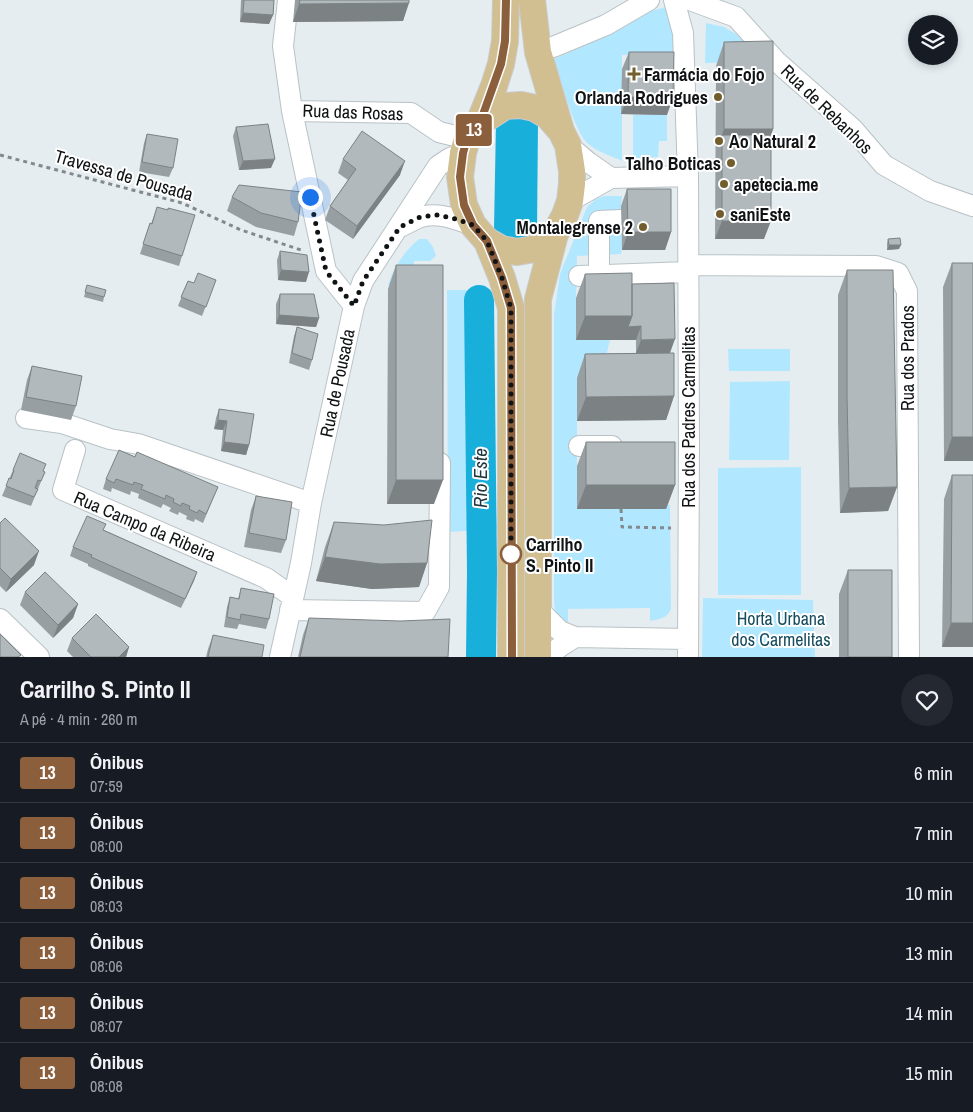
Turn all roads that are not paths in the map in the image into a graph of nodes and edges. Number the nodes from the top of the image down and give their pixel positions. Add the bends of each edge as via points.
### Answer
1 (288, 0) edge
2 (506, 0) edge
3 (532, 0) edge
4 (649, 0) edge
5 (674, 0) edge
6 (690, 0) edge
7 (553, 47) dead end
8 (292, 111) junction
9 (470, 138) junction
10 (564, 138) junction
11 (688, 176) junction
12 (611, 178) junction
13 (570, 200) junction
14 (973, 206) edge
15 (621, 220) dead end
16 (400, 227) junction
17 (480, 233) junction
18 (554, 234) junction
19 (688, 269) junction
20 (599, 275) junction
21 (579, 276) dead end
22 (354, 306) junction
23 (26, 418) dead end
24 (440, 440) edge
25 (579, 446) dead end
26 (629, 446) edge
27 (669, 447) edge
28 (689, 447) junction
29 (75, 450) dead end
30 (311, 503) junction
31 (301, 563) junction
32 (266, 578) junction
33 (292, 604) junction
34 (538, 610) junction
35 (0, 618) edge
36 (575, 637) junction
37 (688, 648) edge
38 (39, 657) edge
39 (280, 657) edge
40 (512, 657) edge
41 (538, 657) edge
42 (547, 657) edge
43 (909, 657) edge

1 - 8 street, Rua de Pousada via 283,46
2 - 9 main road via 501,64
3 - 10 main road via 538,52
4 - 7 street via 606,25
5 - 11 street, Rua dos Padres Carmelitas via 683,33
6 - 14 street, Rua de Rebanhos via 736,17 776,61 853,129 884,165 930,191
8 - 9 street, Rua das Rosas via 411,113 439,132
8 - 22 street, Rua de Pousada via 326,271
9 - 10 main road via 505,106 521,105 535,108 548,116
9 - 16 street via 438,166
9 - 17 main road via 460,177 464,205
10 - 12 street via 588,162
10 - 13 main road via 572,170
11 - 12 street
11 - 19 street, Rua dos Padres Carmelitas
12 - 13 street
13 - 18 main road
15 - 20 street via 599,221
16 - 17 street via 420,217 438,215 456,219
16 - 22 street via 363,281
17 - 18 main road via 501,249 517,252 534,249
17 - 40 main road via 502,278 511,308
18 - 34 main road via 538,299
19 - 20 street, Rua dos Prados
19 - 28 street, Rua dos Padres Carmelitas
19 - 43 street, Rua dos Prados via 876,266 898,272 907,291
20 - 21 street, Rua dos Prados
22 - 30 street, Rua de Pousada
23 - 30 street via 62,423 110,440 138,444
24 - 33 street via 440,588 425,612
25 - 26 street
27 - 28 street
28 - 37 street, Rua dos Padres Carmelitas
29 - 32 street, Rua Campo da Ribeira via 63,490
30 - 31 street, Rua de Pousada
31 - 32 street
31 - 33 street, Rua de Pousada
32 - 33 street, Rua Campo da Ribeira
33 - 39 street, Rua de Pousada
34 - 36 street via 560,631
34 - 41 main road
35 - 38 street
36 - 37 street
36 - 42 street

